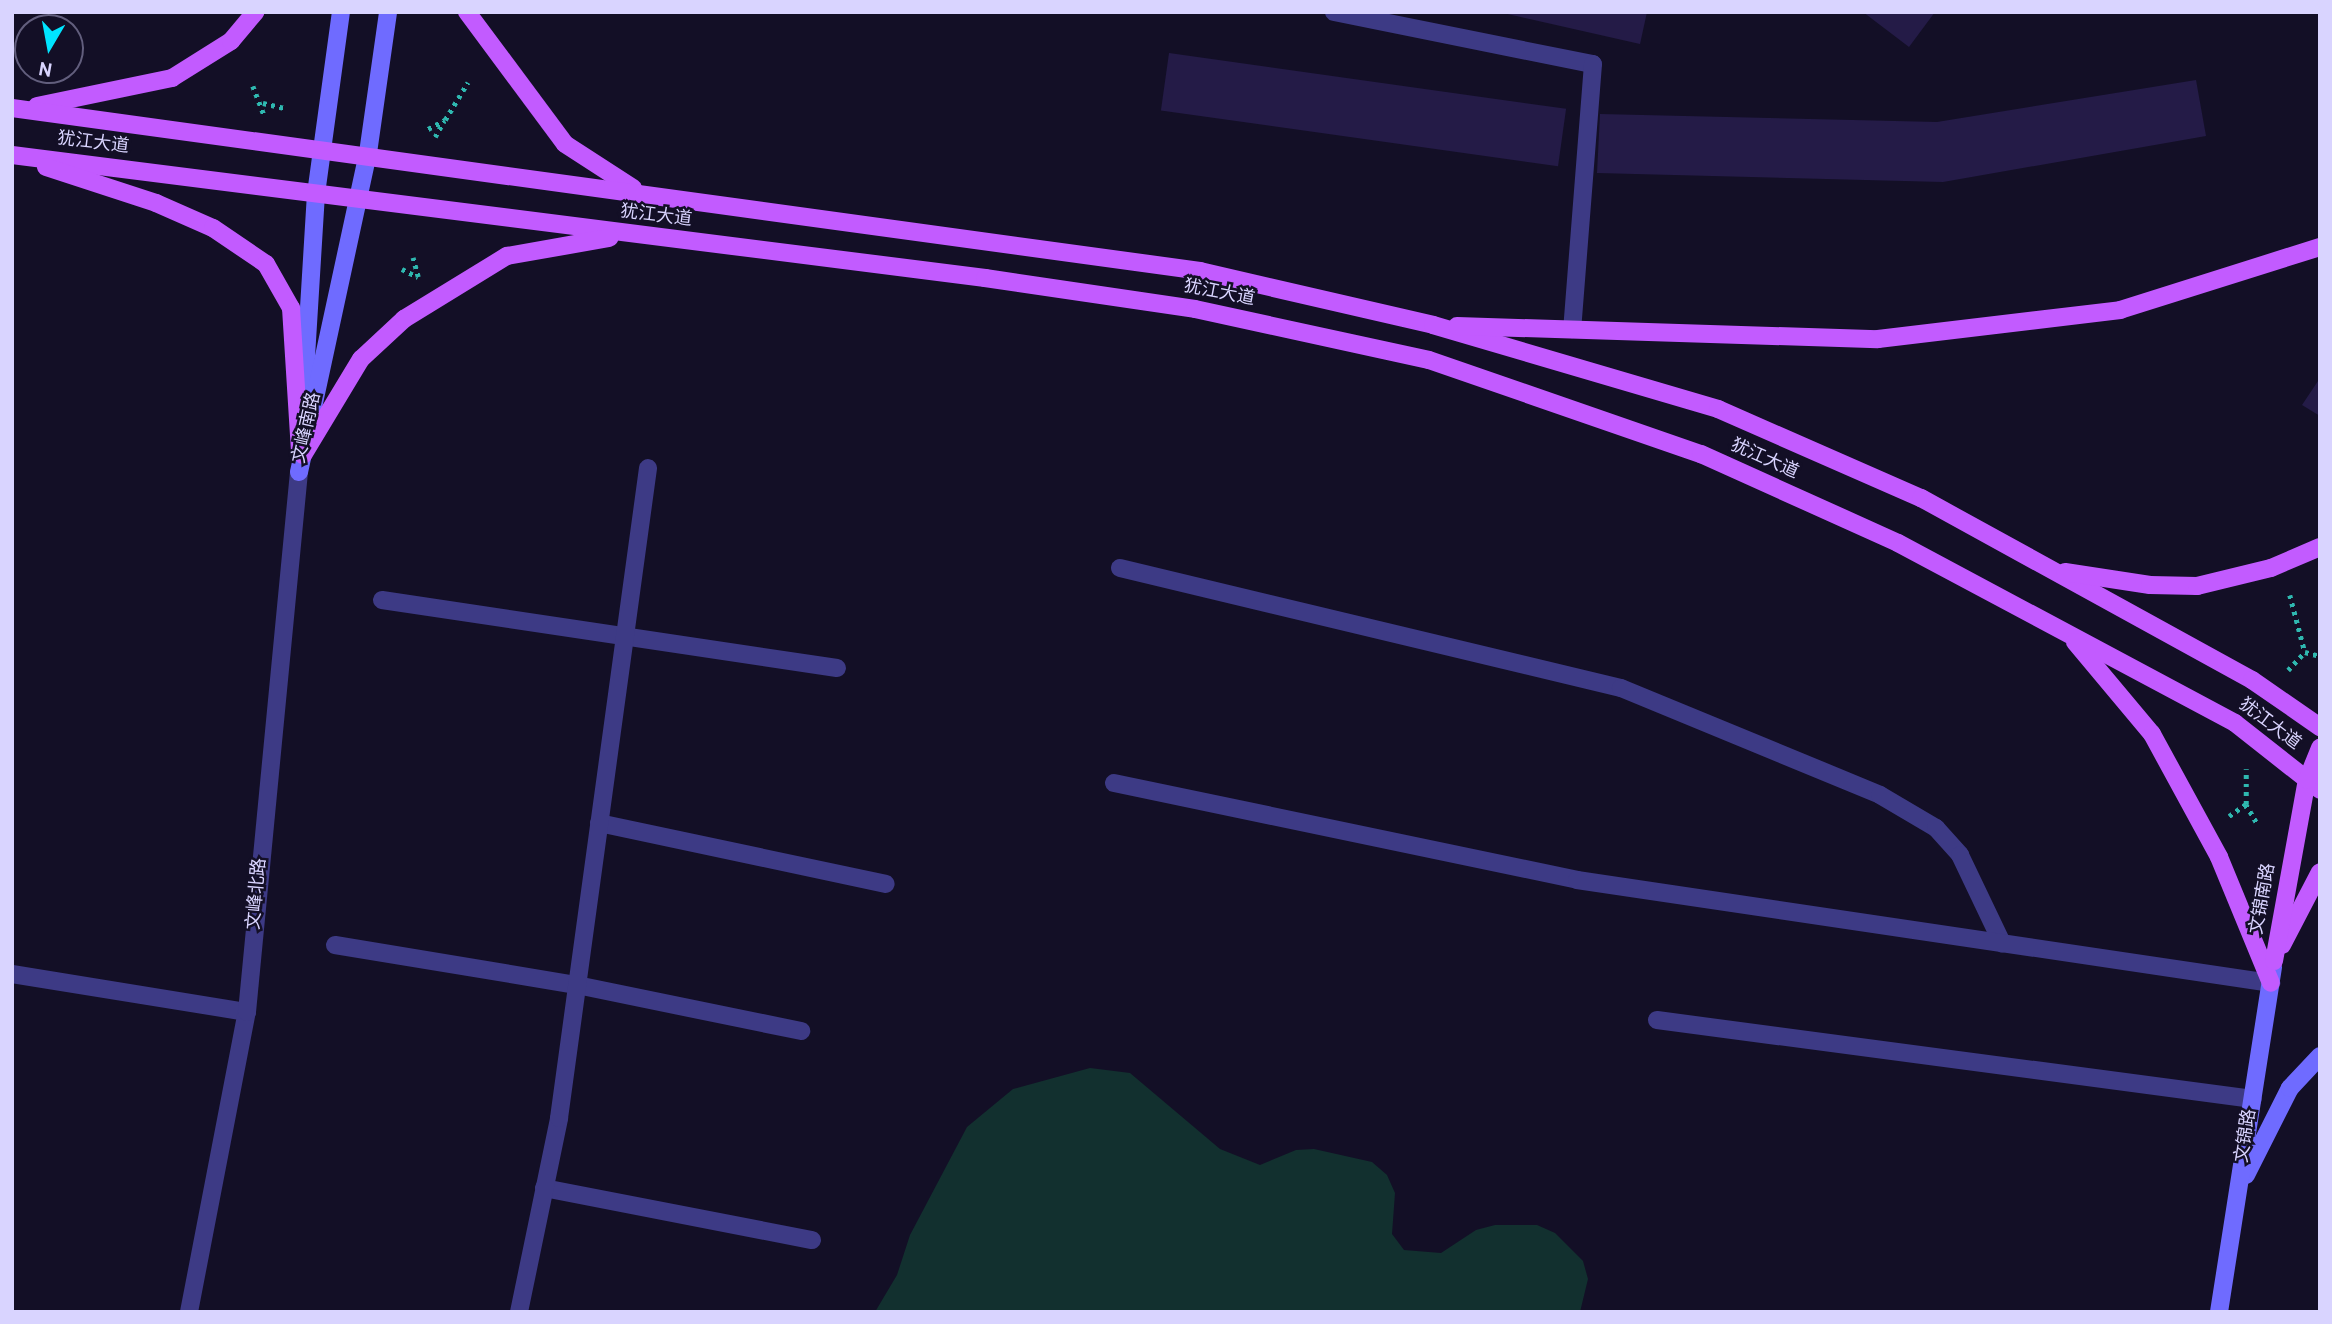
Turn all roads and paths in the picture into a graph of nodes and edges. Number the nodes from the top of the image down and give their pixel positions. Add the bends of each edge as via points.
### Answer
1 (255, 12) edge
2 (341, 12) edge
3 (388, 12) edge
4 (467, 12) edge
5 (1334, 12) edge
6 (468, 82) dead end
7 (253, 86) dead end
8 (263, 103) junction
9 (17, 108) edge
10 (284, 108) dead end
11 (444, 120) junction
12 (266, 125) dead end
13 (428, 129) dead end
14 (432, 142) dead end
15 (322, 147) junction
16 (368, 153) junction
17 (12, 156) edge
18 (639, 192) junction
19 (317, 194) junction
20 (358, 199) junction
21 (629, 235) junction
22 (2320, 247) edge
23 (413, 258) dead end
24 (402, 269) dead end
25 (1433, 325) junction
26 (1572, 328) junction
27 (300, 459) junction
28 (648, 468) dead end
29 (2320, 547) edge
30 (1120, 568) dead end
31 (2052, 570) junction
32 (2290, 595) dead end
33 (382, 600) dead end
34 (625, 634) junction
35 (2068, 634) junction
36 (2305, 652) junction
37 (2320, 656) edge
38 (837, 668) dead end
39 (2288, 671) dead end
40 (2320, 727) edge
41 (2320, 748) edge
42 (2246, 769) dead end
43 (1114, 783) dead end
44 (2314, 785) edge
45 (2246, 804) junction
46 (2220, 822) dead end
47 (599, 823) junction
48 (2258, 825) dead end
49 (2320, 872) edge
50 (886, 884) dead end
51 (2002, 943) junction
52 (335, 945) dead end
53 (2274, 961) junction
54 (12, 974) edge
55 (2271, 983) junction
56 (577, 985) junction
57 (247, 1012) junction
58 (1657, 1020) dead end
59 (800, 1031) dead end
60 (2320, 1056) edge
61 (2253, 1099) junction
62 (544, 1188) junction
63 (2238, 1190) junction
64 (812, 1240) dead end
65 (189, 1312) edge
66 (519, 1312) edge
67 (2219, 1312) edge

1 - 9 main road via 231,41 172,78
2 - 15 main road, 文峰南路
3 - 16 main road, 文峰南路
4 - 18 main road via 565,144
5 - 26 street via 1593,64
6 - 11 path
7 - 8 path
8 - 10 path
8 - 12 path
9 - 15 main road, 犹江大道
11 - 13 path
11 - 14 path
15 - 16 main road, 犹江大道
15 - 19 main road, 文峰南路
16 - 18 main road, 犹江大道
16 - 20 main road, 文峰南路
17 - 19 main road, 犹江大道
17 - 27 main road via 156,203 213,228 266,264 291,308
18 - 25 main road, 犹江大道 via 1200,271
19 - 20 main road, 犹江大道
19 - 27 main road, 文峰南路
20 - 21 main road, 犹江大道
20 - 27 main road, 文峰南路
21 - 27 main road via 507,256 404,319 361,359
21 - 35 main road, 犹江大道 via 1195,309 1429,360 1701,454 1898,543
22 - 26 main road via 2120,310 1878,339
23 - 24 path via 418,277
25 - 26 main road
25 - 31 main road, 犹江大道 via 1718,409 1921,498
27 - 57 street, 文峰北路
28 - 34 street
29 - 31 main road via 2271,568 2197,586 2150,585
30 - 51 street via 1621,688 1880,794 1936,828 1960,855
31 - 40 main road, 犹江大道 via 2252,680
32 - 36 path
33 - 34 street
34 - 38 street
34 - 47 street
35 - 44 main road, 犹江大道 via 2235,723
35 - 55 main road via 2152,734 2219,858
36 - 37 path
36 - 39 path
41 - 44 main road, 文锦南路
42 - 45 path
43 - 51 street via 1577,880
44 - 53 main road, 文锦南路
45 - 46 path
45 - 48 path
47 - 50 street
47 - 56 street
49 - 53 main road, 文锦南路
51 - 55 street
52 - 56 street
53 - 55 main road, 文锦路
54 - 57 street
55 - 61 main road, 文锦路
56 - 59 street
56 - 62 street
57 - 65 street, 文峰北路
58 - 61 street
60 - 63 main road via 2290,1088
61 - 63 main road, 文锦路
62 - 64 street
62 - 66 street
63 - 67 main road, 文锦路

